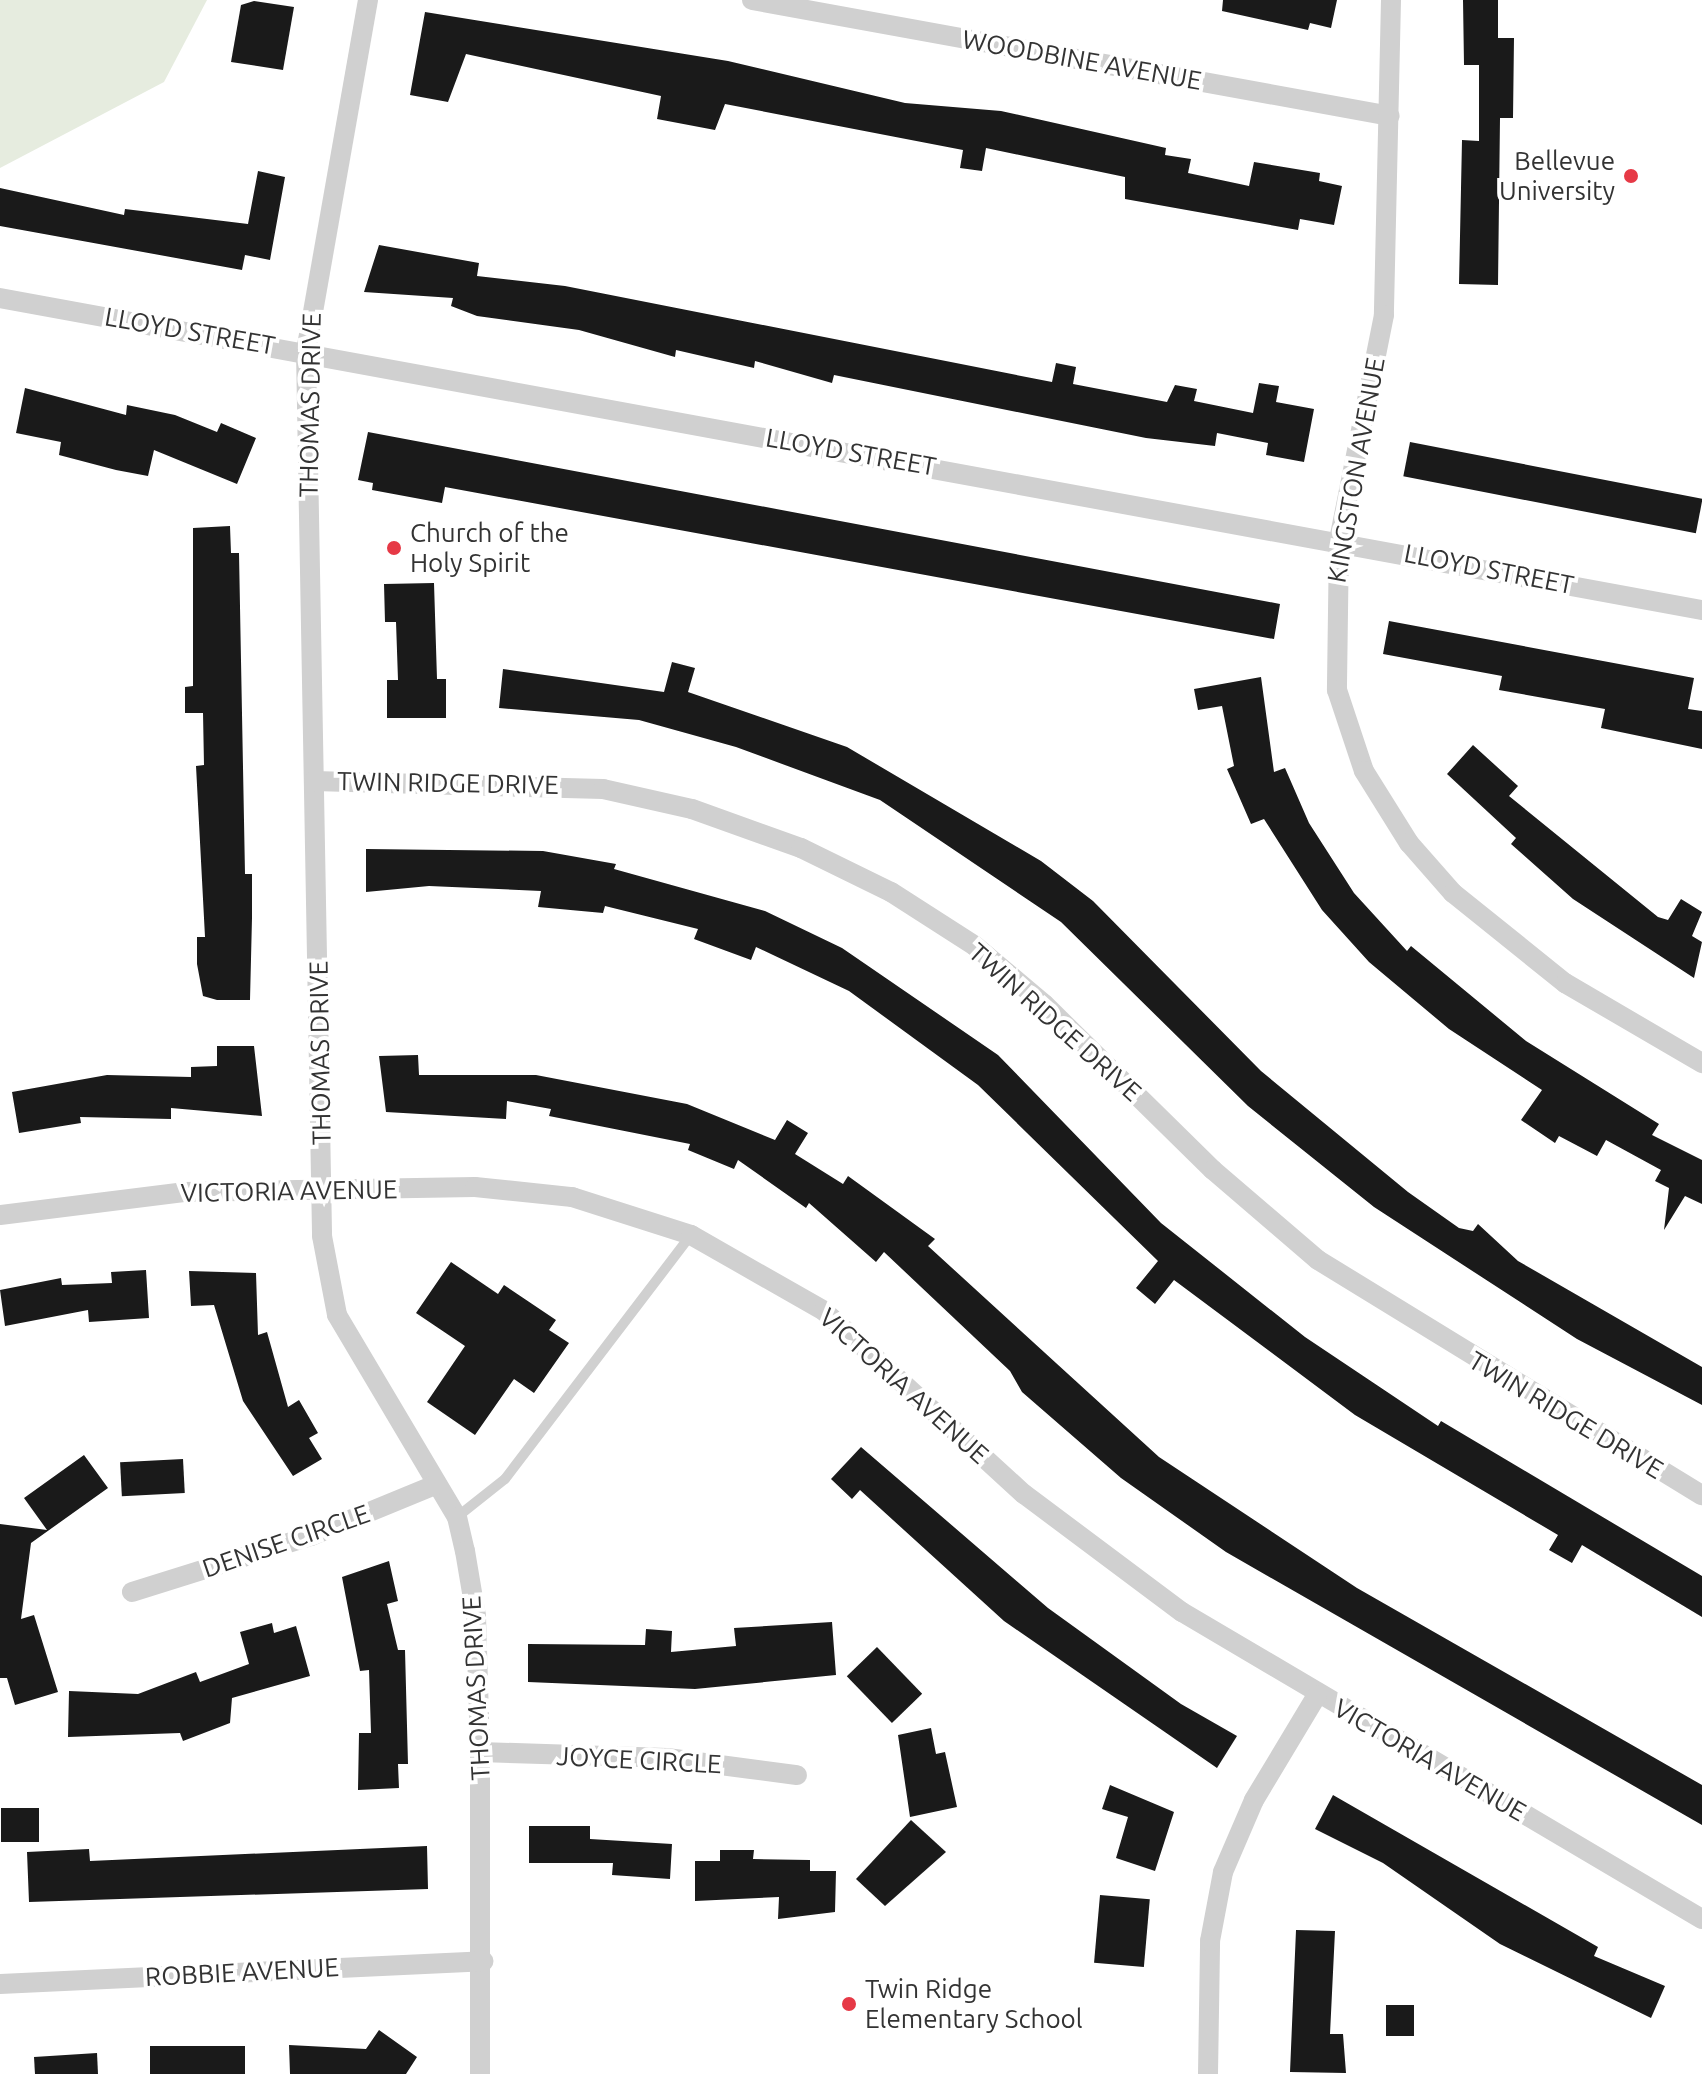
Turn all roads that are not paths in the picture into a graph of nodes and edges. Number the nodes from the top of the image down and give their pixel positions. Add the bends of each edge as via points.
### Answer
1 (368, 0) edge
2 (752, 0) edge
3 (1391, 0) edge
4 (1390, 116) junction
5 (0, 298) edge
6 (306, 351) junction
7 (1339, 540) junction
8 (1702, 610) edge
9 (314, 781) junction
10 (1702, 1063) edge
11 (322, 1191) junction
12 (0, 1215) edge
13 (691, 1235) junction
14 (437, 1484) junction
15 (1702, 1495) edge
16 (457, 1517) junction
17 (132, 1592) dead end
18 (1317, 1695) junction
19 (480, 1752) junction
20 (797, 1775) dead end
21 (1702, 1919) edge
22 (483, 1961) junction
23 (0, 1984) edge
24 (480, 2074) edge
25 (1208, 2074) edge

1 - 6 street, THOMAS DRIVE
2 - 4 street, WOODBINE AVENUE
3 - 4 street, KINGSTON AVENUE
4 - 7 street, KINGSTON AVENUE via 1384,315
5 - 6 street, LLOYD STREET
6 - 7 street, LLOYD STREET
6 - 9 street, THOMAS DRIVE
7 - 8 street, LLOYD STREET
7 - 10 street, KINGSTON AVENUE via 1337,690 1364,771 1409,843 1453,893 1565,983
9 - 11 street, THOMAS DRIVE
9 - 15 street, TWIN RIDGE DRIVE via 603,789 692,809 801,848 891,892 975,946 1044,1004 1213,1170 1318,1260
11 - 12 street, VICTORIA AVENUE via 109,1196
11 - 13 street, VICTORIA AVENUE via 524,1191 611,1207
11 - 14 street, THOMAS DRIVE via 326,1273 337,1315
13 - 16 lane via 505,1479
13 - 18 street, VICTORIA AVENUE via 824,1311 1095,1550
14 - 16 street, THOMAS DRIVE
14 - 17 street, DENISE CIRCLE via 311,1536
16 - 19 street, THOMAS DRIVE via 476,1616
18 - 21 street, VICTORIA AVENUE
18 - 25 street via 1254,1800 1223,1872 1210,1941
19 - 20 street, JOYCE CIRCLE via 667,1758
19 - 22 street, THOMAS DRIVE
22 - 23 street, ROBBIE AVENUE
22 - 24 street, THOMAS DRIVE

